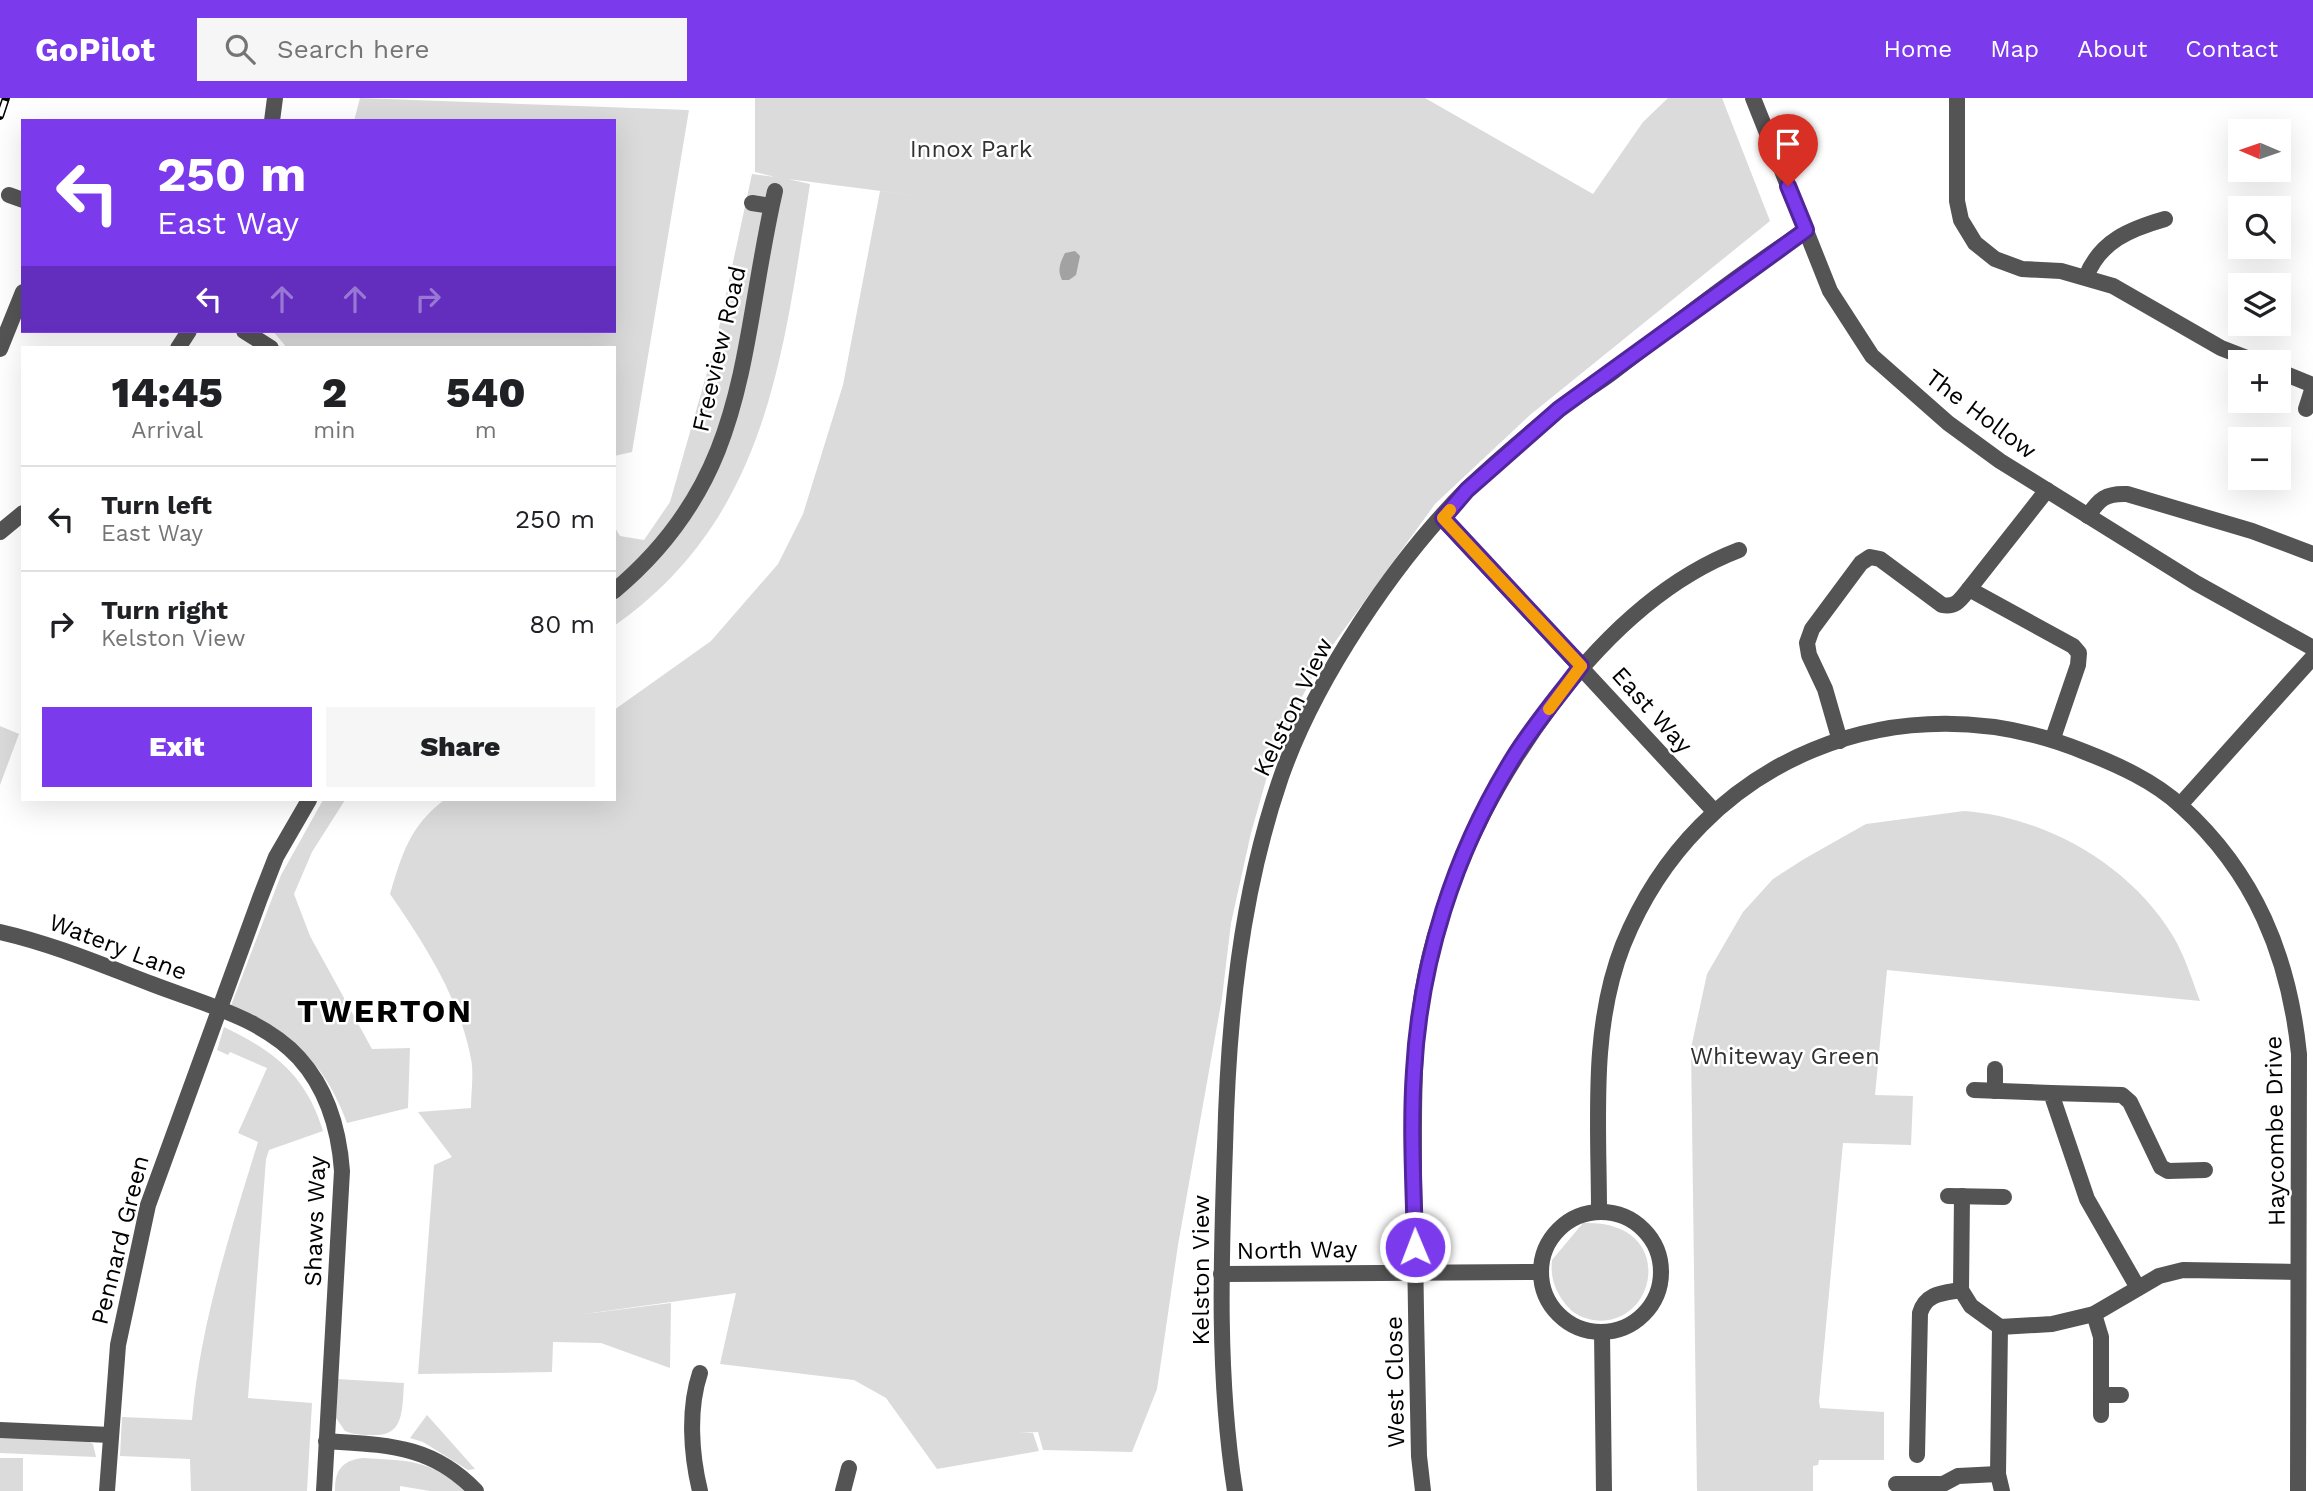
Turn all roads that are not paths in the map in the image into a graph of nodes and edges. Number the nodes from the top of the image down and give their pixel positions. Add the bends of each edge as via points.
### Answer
1 (275, 98) edge
2 (1753, 98) edge
3 (1957, 98) edge
4 (272, 119) edge
5 (752, 202) dead end
6 (2165, 219) dead end
7 (1806, 230) junction
8 (2086, 277) junction
9 (21, 297) edge
10 (247, 333) edge
11 (268, 346) edge
12 (0, 349) edge
13 (2228, 351) edge
14 (2291, 377) edge
15 (2313, 386) edge
16 (2306, 409) dead end
17 (2047, 490) junction
18 (21, 515) edge
19 (2088, 516) junction
20 (1443, 518) junction
21 (0, 532) edge
22 (1739, 550) dead end
23 (2313, 554) edge
24 (1969, 589) junction
25 (616, 590) edge
26 (2313, 648) edge
27 (2313, 657) edge
28 (1581, 666) junction
29 (2053, 738) junction
30 (1840, 740) junction
31 (308, 801) edge
32 (2180, 805) junction
33 (1714, 811) junction
34 (0, 932) edge
35 (219, 1010) junction
36 (2306, 1053) edge
37 (1994, 1069) dead end
38 (1974, 1090) dead end
39 (1995, 1091) junction
40 (2051, 1093) junction
41 (2204, 1170) dead end
42 (2004, 1197) dead end
43 (1599, 1212) junction
44 (1415, 1272) junction
45 (1541, 1272) junction
46 (2298, 1272) junction
47 (1221, 1274) junction
48 (2138, 1288) junction
49 (1961, 1290) junction
50 (2094, 1314) junction
51 (2000, 1327) junction
52 (1601, 1332) junction
53 (691, 1381) dead end
54 (2101, 1395) junction
55 (2121, 1395) dead end
56 (2101, 1415) dead end
57 (0, 1430) edge
58 (110, 1435) junction
59 (326, 1441) junction
60 (1917, 1455) dead end
61 (849, 1468) dead end
62 (1998, 1474) junction
63 (1896, 1484) dead end
64 (107, 1491) edge
65 (324, 1491) edge
66 (476, 1491) edge
67 (700, 1491) edge
68 (843, 1491) edge
69 (1235, 1491) edge
70 (1423, 1491) edge
71 (1604, 1491) edge
72 (2002, 1491) edge
73 (2298, 1491) edge

1 - 4 street
2 - 7 street, The Hollow
3 - 8 street via 1957,201 1961,220 1975,243 1995,259 2022,269
5 - 25 street, Freeview Road via 773,198 730,418 710,474 687,513
6 - 8 street via 2109,242 2093,258
7 - 17 street, The Hollow via 1830,291 1872,356 1954,428
7 - 20 street, Kelston View via 1559,409 1467,490
8 - 13 street via 2113,286
9 - 12 street
10 - 11 street
14 - 15 street
15 - 16 street
17 - 19 street, The Hollow
17 - 24 street
18 - 21 street
19 - 23 street via 2098,500 2112,493 2127,494
19 - 26 street, The Hollow
20 - 28 street, East Way
20 - 47 street, Kelston View via 1387,582 1326,680 1282,774 1265,830 1234,988
22 - 28 street, West Close via 1707,562 1646,603
24 - 29 street via 2079,653
24 - 30 street via 1958,603 1942,606 1880,559 1870,557 1861,563 1812,629 1807,643
27 - 32 street
28 - 33 street, East Way
28 - 44 street, West Close via 1512,759 1487,805 1434,937 1413,1073
29 - 30 street, Haycombe Drive via 2007,728 1914,723
29 - 32 street, Haycombe Drive via 2108,761
30 - 33 street, Haycombe Drive via 1795,757
31 - 35 street via 276,857
32 - 36 street, Haycombe Drive via 2211,838 2263,911 2287,978
33 - 43 street, Haycombe Drive via 1643,902 1610,985 1601,1031
34 - 35 street, Watery Lane via 42,942
35 - 58 street, Pennard Green via 148,1205 118,1345
35 - 59 street, Shaws Way via 254,1025 291,1050 324,1095 336,1123 342,1171
36 - 46 street, Haycombe Drive
37 - 39 street
38 - 39 street
39 - 40 street
40 - 41 street via 2122,1094 2161,1167 2168,1171
40 - 48 street via 2087,1199
42 - 49 street via 1955,1196
43 - 45 street via 1577,1217 1557,1230 1546,1247
43 - 52 street via 1638,1224 1653,1242 1661,1270 1654,1299 1642,1316 1622,1328
44 - 45 street, North Way
44 - 47 street, North Way
44 - 70 street, West Close
45 - 52 street via 1545,1294 1564,1319
46 - 48 street via 2183,1270
46 - 73 street, Haycombe Drive
47 - 69 street, Kelston View via 1224,1388
48 - 50 street
49 - 51 street via 1971,1306
49 - 60 street via 1933,1295 1923,1302 1920,1312
50 - 51 street via 2052,1324
50 - 54 street via 2101,1337
51 - 62 street
52 - 71 street
53 - 67 street via 693,1450
54 - 55 street
54 - 56 street
57 - 58 street
58 - 64 street, Pennard Green
59 - 65 street, Shaws Way
59 - 66 street via 404,1447 446,1467
61 - 68 street
62 - 63 street via 1958,1476 1942,1484
62 - 72 street

